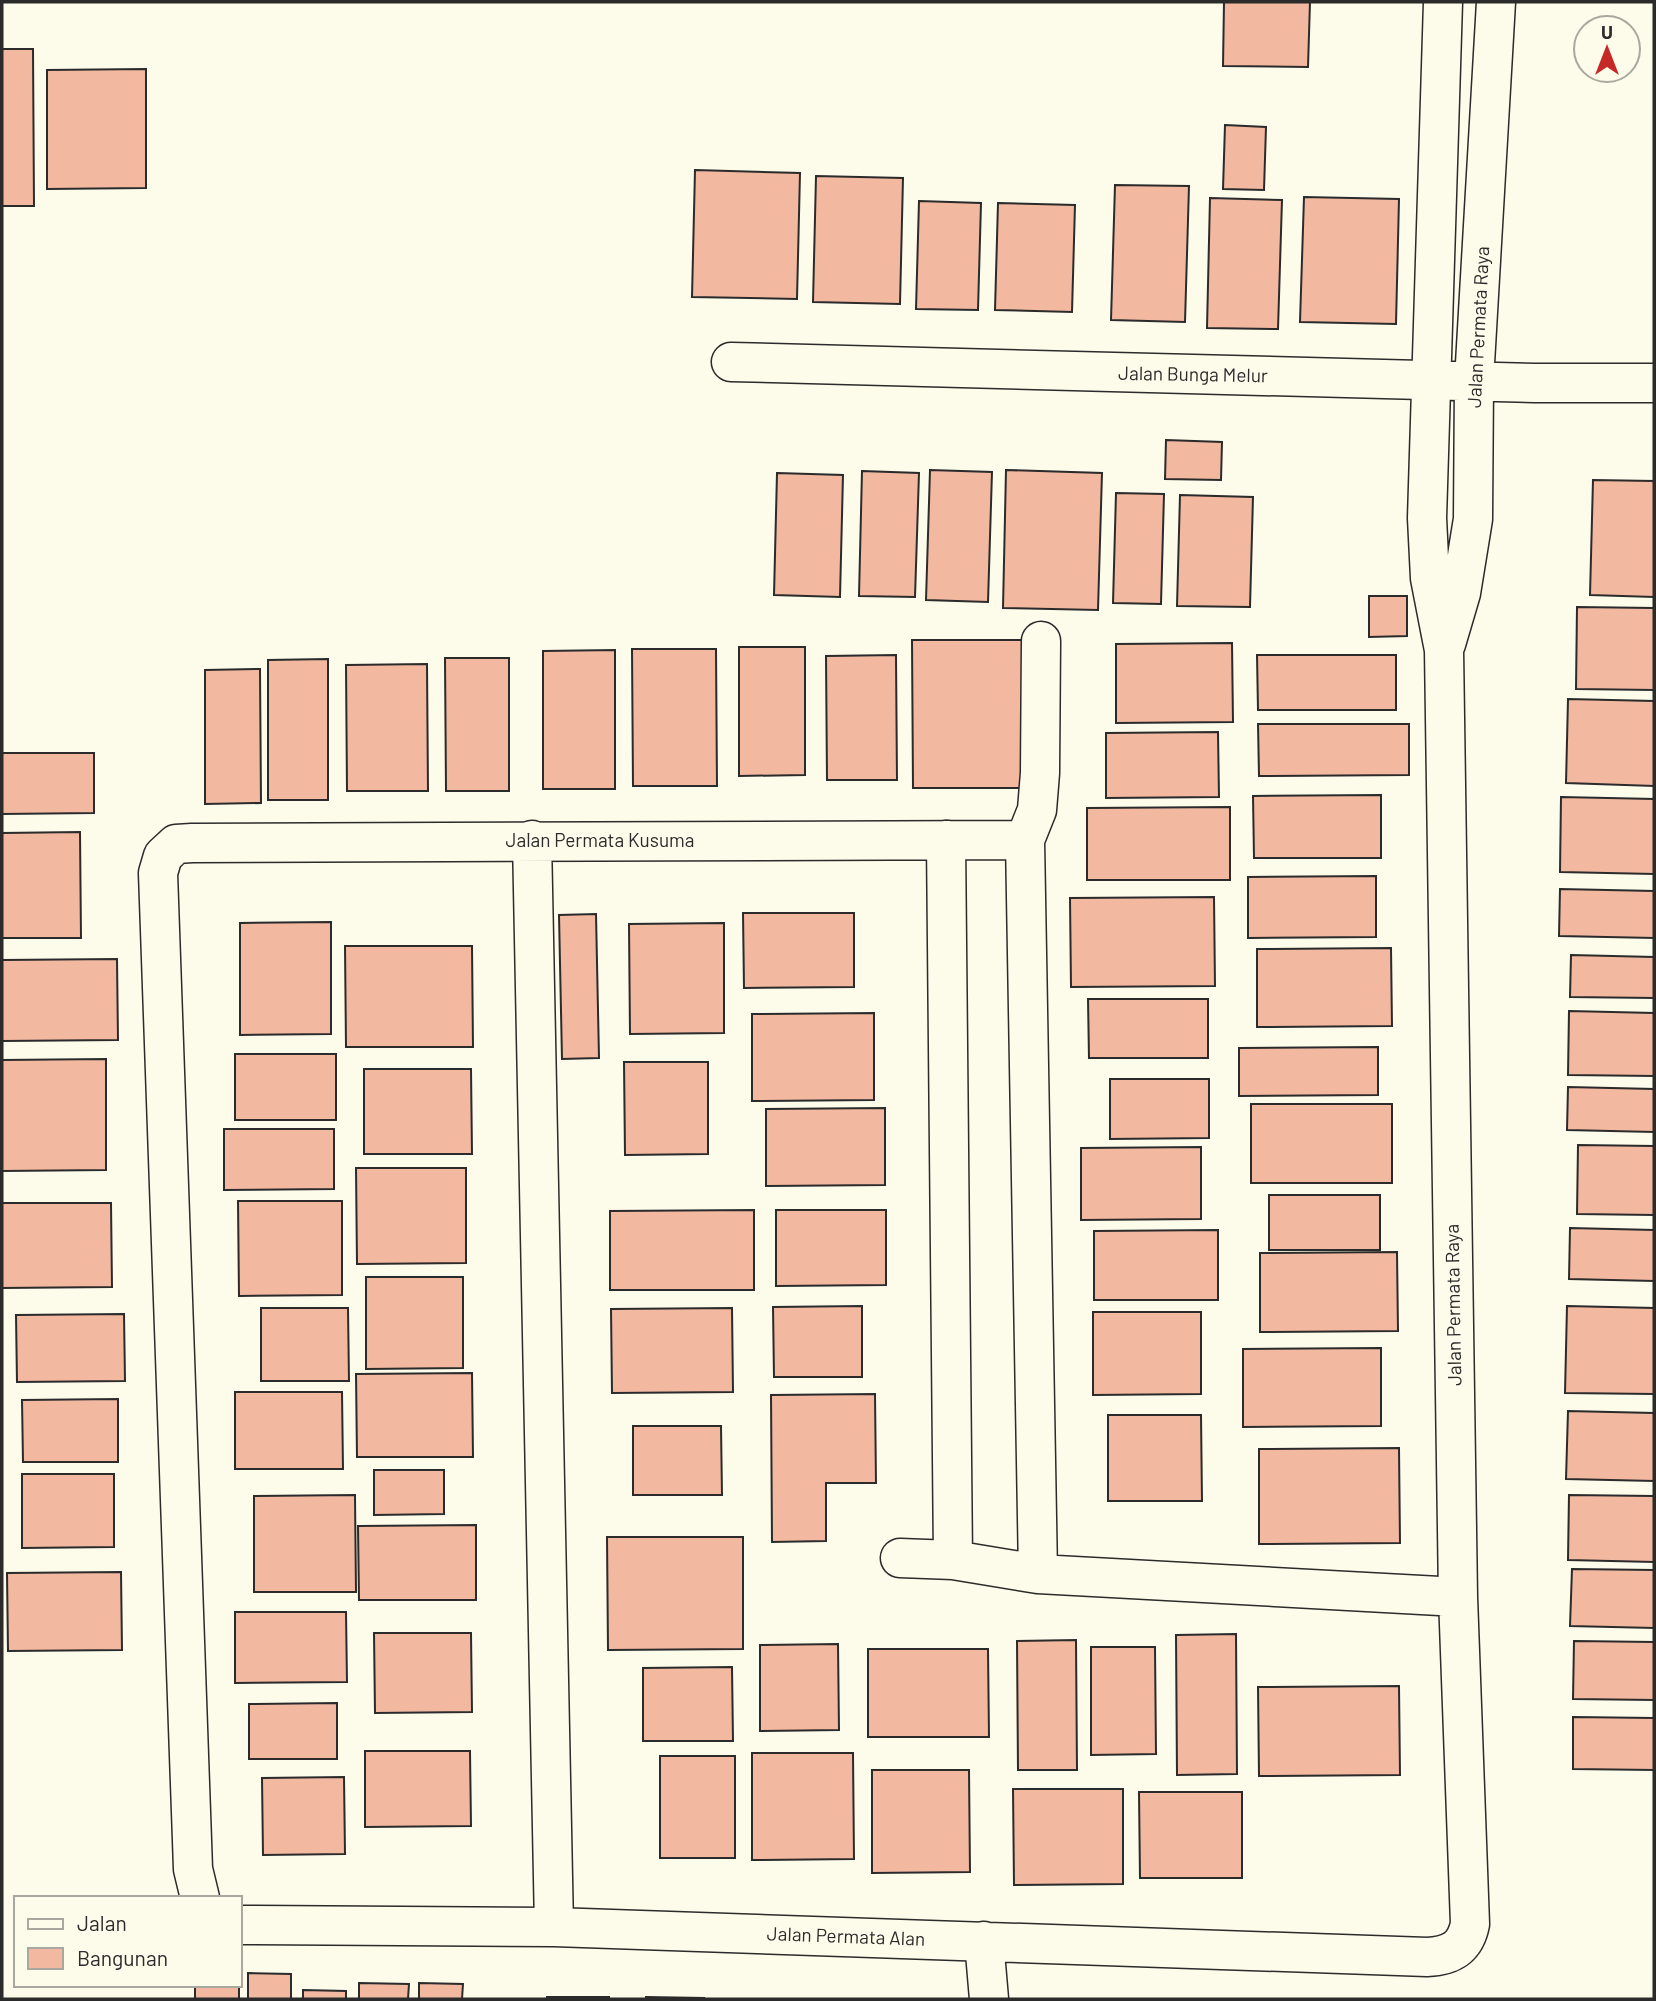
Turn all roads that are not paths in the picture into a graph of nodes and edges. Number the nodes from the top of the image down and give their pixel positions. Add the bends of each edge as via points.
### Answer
1 (1443, 2) edge
2 (1496, 2) edge
3 (731, 362) dead end
4 (1430, 380) junction
5 (1474, 381) junction
6 (1654, 383) edge
7 (1041, 641) dead end
8 (1444, 650) junction
9 (532, 840) junction
10 (946, 840) junction
11 (1025, 840) junction
12 (900, 1558) dead end
13 (953, 1560) junction
14 (1038, 1574) junction
15 (1458, 1597) junction
16 (200, 1896) edge
17 (242, 1925) edge
18 (554, 1927) junction
19 (984, 1941) junction
20 (1452, 1953) joint
21 (989, 1999) edge

1 - 4 street, Jalan Permata Raya
2 - 5 street, Jalan Permata Raya
3 - 4 street, Jalan Bunga Melur
4 - 5 street, Jalan Bunga Melur
4 - 8 street, Jalan Permata Raya via 1428,554
5 - 6 street, Jalan Bunga Melur
5 - 8 street, Jalan Permata Raya via 1473,519 1461,593
7 - 11 street via 1038,798
8 - 15 street, Jalan Permata Raya
9 - 10 street, Jalan Permata Kusuma
9 - 16 street, Jalan Permata Kusuma via 176,844 163,856 158,873 193,1869
9 - 18 street
10 - 11 street, Jalan Permata Kusuma
10 - 13 street
11 - 14 street
12 - 13 street
13 - 14 street
14 - 15 street
15 - 20 street, Jalan Permata Raya via 1470,1924 1462,1946
17 - 18 street, Jalan Permata Alan
18 - 19 street, Jalan Permata Alan
19 - 20 street, Jalan Permata Alan via 1413,1957
19 - 21 street

